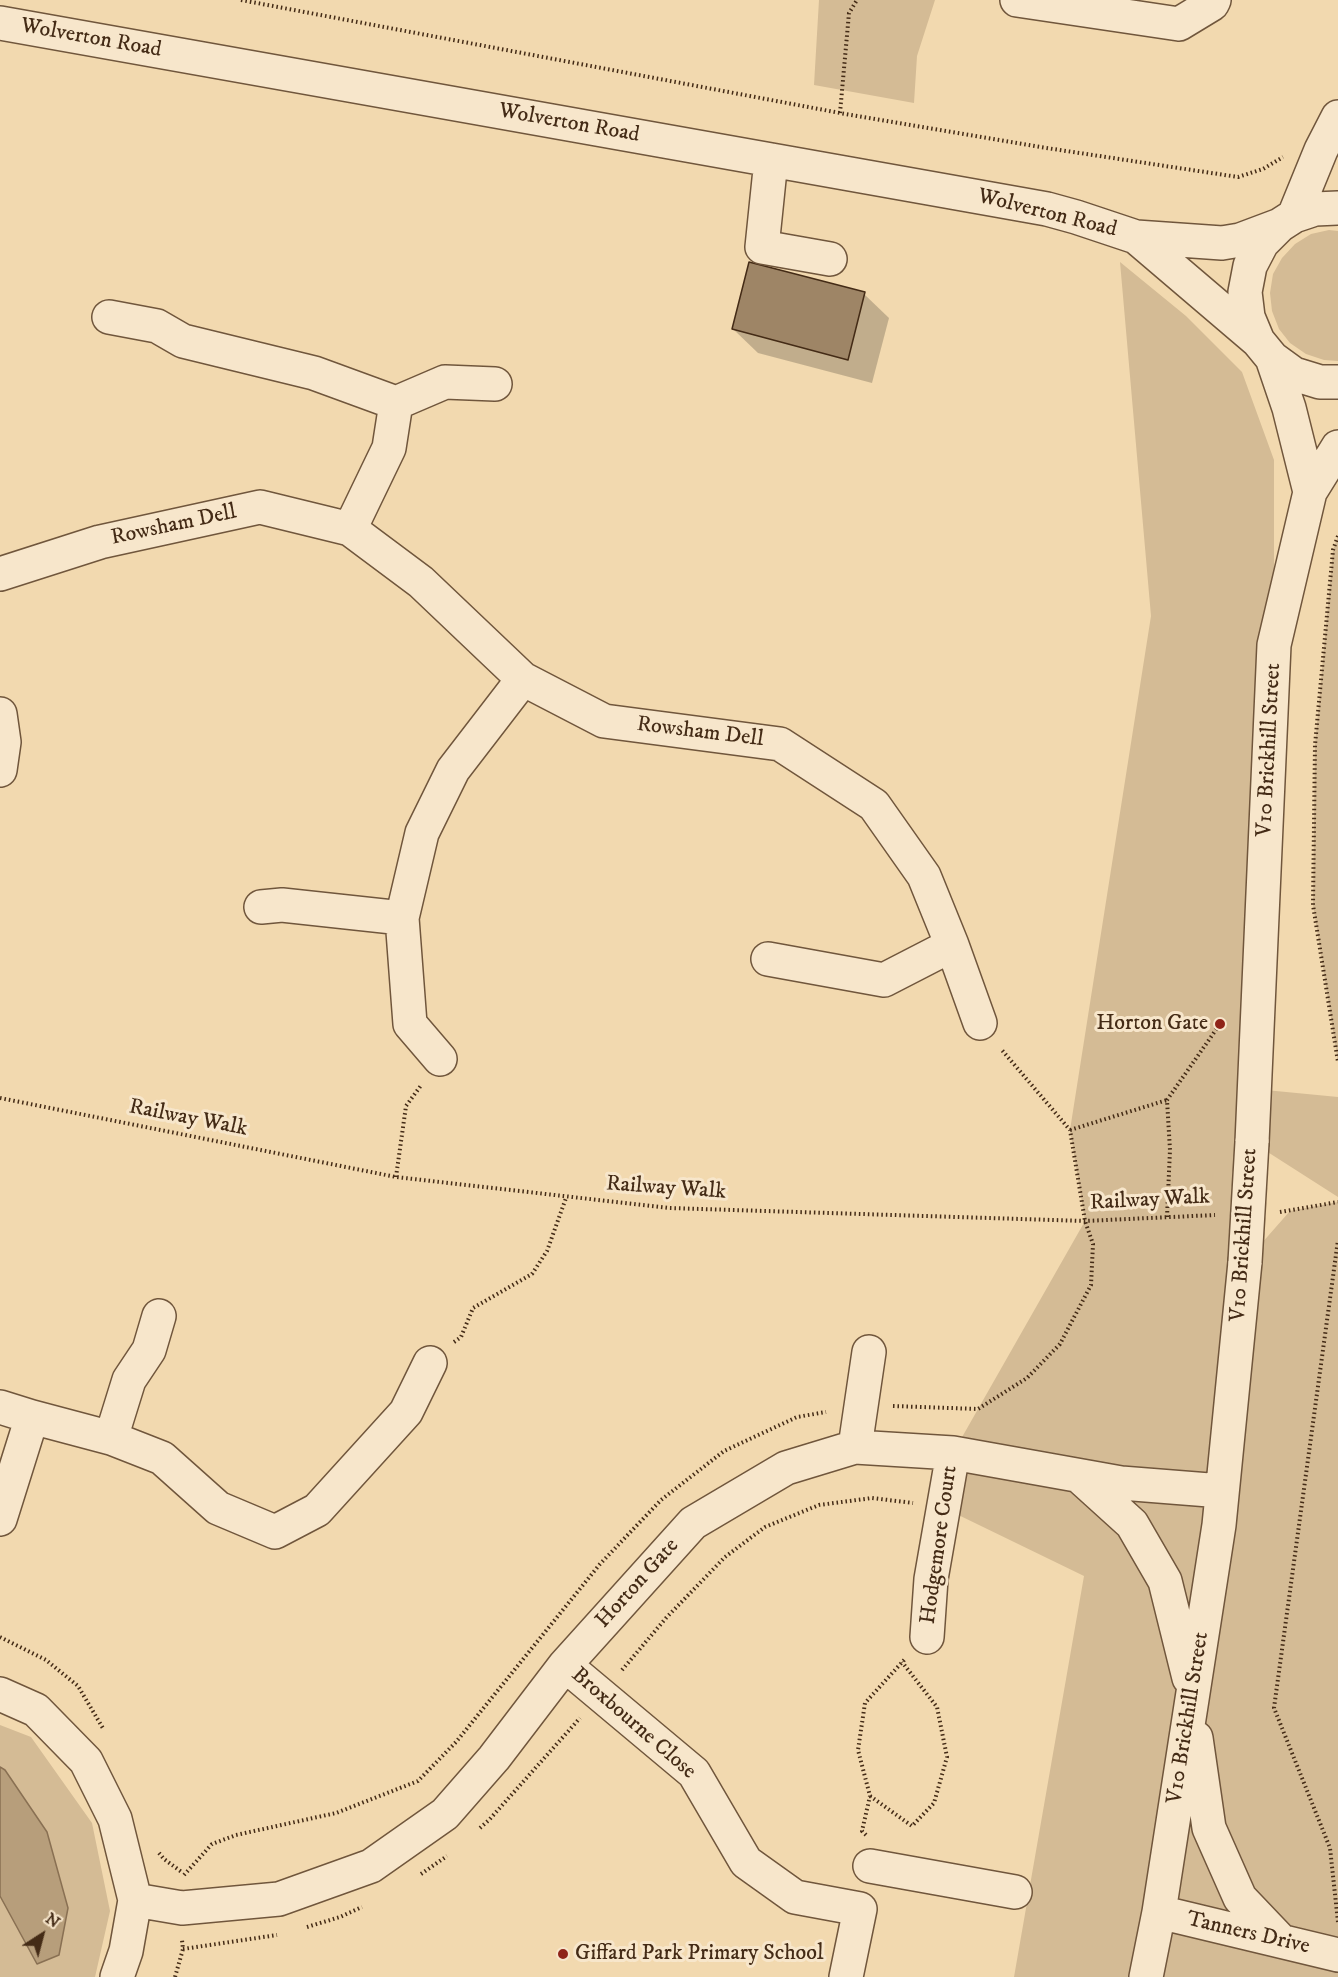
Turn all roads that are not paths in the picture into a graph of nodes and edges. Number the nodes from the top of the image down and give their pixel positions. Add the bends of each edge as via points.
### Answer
1 (1017, 0) edge
2 (1214, 0) edge
3 (0, 23) edge
4 (1338, 117) edge
5 (771, 160) junction
6 (1338, 207) edge
7 (1287, 221) junction
8 (1136, 237) junction
9 (830, 259) dead end
10 (109, 317) dead end
11 (1265, 350) junction
12 (1338, 382) edge
13 (495, 384) dead end
14 (396, 403) junction
15 (1338, 447) edge
16 (1310, 492) junction
17 (350, 530) junction
18 (0, 574) edge
19 (523, 679) junction
20 (0, 714) edge
21 (0, 770) edge
22 (261, 908) dead end
23 (402, 918) junction
24 (952, 945) junction
25 (768, 959) dead end
26 (980, 1023) road end
27 (440, 1059) road end
28 (159, 1316) dead end
29 (869, 1352) dead end
30 (430, 1363) road end
31 (0, 1407) edge
32 (32, 1417) junction
33 (111, 1438) junction
34 (855, 1447) junction
35 (953, 1453) junction
36 (1079, 1476) junction
37 (1222, 1491) junction
38 (0, 1520) edge
39 (927, 1637) road end
40 (565, 1665) junction
41 (0, 1694) edge
42 (1192, 1698) junction
43 (1015, 1892) dead end
44 (135, 1900) junction
45 (860, 1910) junction
46 (1158, 1912) junction
47 (1281, 1941) junction
48 (1338, 1955) edge
49 (117, 1977) edge
50 (846, 1977) edge
51 (1146, 1977) edge

1 - 2 street via 1179,24
3 - 5 street, Wolverton Road
4 - 7 street
5 - 8 street, Wolverton Road via 1047,209
5 - 9 street via 762,247
6 - 7 street, Wolverton Road via 1316,209
7 - 8 street, Wolverton Road via 1222,243
7 - 11 street, V10 Brickhill Street via 1262,243 1246,283 1248,317
8 - 11 street, Wolverton Road
10 - 14 street via 157,326 183,341 314,373
11 - 12 street, Wolverton Road via 1294,374 1320,382
11 - 16 street, V10 Brickhill Street via 1289,408
13 - 14 street via 445,382
14 - 17 street via 389,447
15 - 16 street, V10 Brickhill Street
16 - 37 street, V10 Brickhill Street, bridge via 1274,645 1245,1262
17 - 18 street, Rowsham Dell via 260,507 100,542
17 - 19 street, Rowsham Dell via 421,582
19 - 23 street via 453,770 422,833
19 - 24 street, Rowsham Dell via 604,721 780,744 874,805 924,876
20 - 21 street via 4,742
22 - 23 street via 282,906
23 - 27 street via 410,1024
24 - 25 street via 884,980
24 - 26 street, Rowsham Dell
28 - 33 street via 149,1350 129,1380
29 - 34 street
30 - 33 street via 406,1412 317,1510 275,1532 218,1508 162,1458
31 - 32 street
32 - 33 street
32 - 38 street
34 - 35 street, Horton Gate
34 - 40 street, Horton Gate via 786,1468 693,1523
35 - 36 street, Horton Gate
35 - 39 street, Hodgemore Court via 931,1579
36 - 37 street, Horton Gate
36 - 42 street via 1132,1524 1166,1581
37 - 42 street, V10 Brickhill Street
40 - 44 street, Horton Gate via 494,1758 445,1814 371,1866 279,1899 182,1908
40 - 45 street, Broxbourne Close via 694,1773 746,1862 795,1897
41 - 44 street via 36,1710 86,1761 115,1820
42 - 46 street, V10 Brickhill Street
42 - 47 street via 1209,1828 1240,1898
43 - 45 street via 873,1854
44 - 49 street
45 - 50 street
46 - 47 street, Tanners Drive
46 - 51 street, V10 Brickhill Street
47 - 48 street, Tanners Drive

